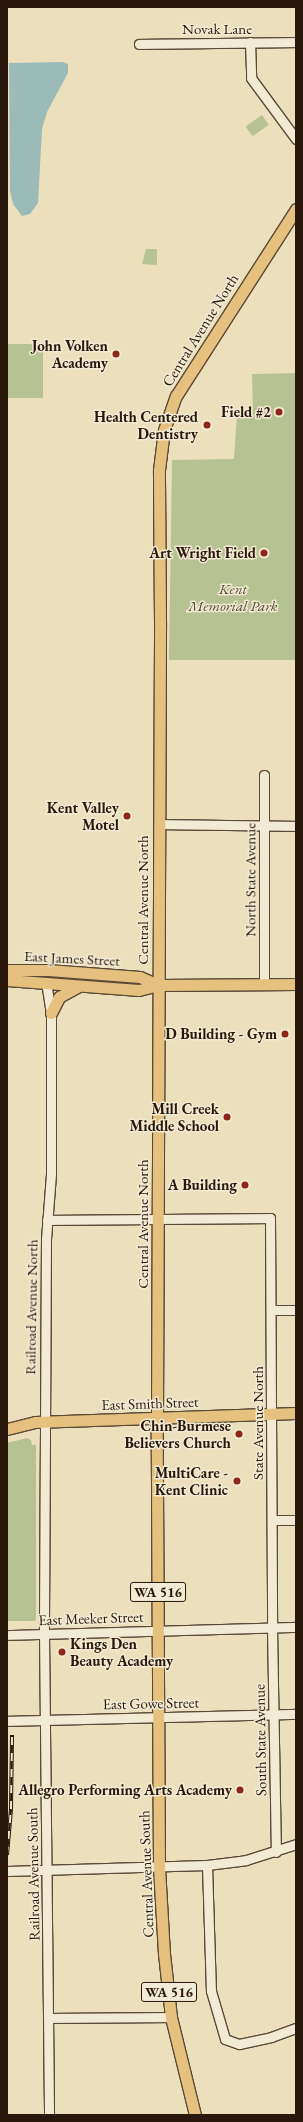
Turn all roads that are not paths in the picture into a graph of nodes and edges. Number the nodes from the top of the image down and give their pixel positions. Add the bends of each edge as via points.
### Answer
1 (250, 42) junction
2 (296, 42) edge
3 (139, 44) dead end
4 (296, 139) edge
5 (295, 214) edge
6 (264, 775) dead end
7 (159, 824) junction
8 (264, 826) junction
9 (296, 826) edge
10 (7, 970) edge
11 (7, 980) edge
12 (46, 982) junction
13 (158, 984) junction
14 (264, 984) junction
15 (296, 984) edge
16 (81, 985) junction
17 (51, 1013) junction
18 (158, 1219) junction
19 (47, 1220) junction
20 (272, 1310) junction
21 (296, 1310) edge
22 (272, 1413) junction
23 (296, 1413) edge
24 (157, 1418) junction
25 (45, 1422) junction
26 (7, 1429) edge
27 (272, 1520) junction
28 (296, 1520) edge
29 (272, 1627) junction
30 (296, 1627) edge
31 (159, 1629) junction
32 (44, 1633) junction
33 (7, 1635) edge
34 (296, 1714) edge
35 (273, 1715) junction
36 (159, 1717) junction
37 (47, 1720) junction
38 (7, 1721) edge
39 (296, 1844) edge
40 (276, 1852) junction
41 (207, 1865) junction
42 (159, 1866) junction
43 (46, 1870) junction
44 (7, 1871) edge
45 (171, 2017) junction
46 (49, 2018) junction
47 (296, 2028) edge
48 (49, 2115) edge
49 (195, 2115) edge

1 - 2 street, Novak Lane
1 - 3 street, Novak Lane
1 - 4 street via 251,78
5 - 7 main road, Central Avenue North via 189,372 171,406 164,430 159,470
6 - 8 street, North State Avenue
7 - 8 street
7 - 13 main road, Central Avenue North
8 - 9 street
8 - 14 street, North State Avenue
10 - 13 main road, East James Street via 48,970 140,977
11 - 12 main road, East James Street
12 - 16 main road, East James Street
12 - 17 street, Railroad Avenue North
13 - 14 main road, East James Street
13 - 16 main road, East James Street via 139,990
13 - 18 main road, Central Avenue North
14 - 15 main road, East James Street
16 - 17 main road via 59,996
17 - 19 street, Railroad Avenue North via 51,1174
18 - 19 street
18 - 20 street, State Avenue North via 270,1218
18 - 24 main road, Central Avenue North
19 - 25 street, Railroad Avenue North
20 - 21 street
20 - 22 street, State Avenue North
22 - 23 main road, East Smith Street
22 - 24 main road, East Smith Street
22 - 27 street, State Avenue North
24 - 25 main road, East Smith Street
24 - 31 main road, Central Avenue North / WA 516
25 - 26 main road, East Smith Street
25 - 32 street, Railroad Avenue North
27 - 28 street
27 - 29 street, State Avenue North
29 - 30 street, East Meeker Street
29 - 31 street, East Meeker Street
29 - 35 street, South State Avenue
31 - 32 street, East Meeker Street
31 - 36 main road, Central Avenue South / WA 516
32 - 33 street, East Meeker Street
32 - 37 street, Railroad Avenue South
34 - 35 street, East Gowe Street
35 - 36 street, East Gowe Street
35 - 40 street, South State Avenue
36 - 37 street, East Gowe Street
36 - 42 main road, Central Avenue South / WA 516
37 - 38 street, East Gowe Street
37 - 43 street, Railroad Avenue South
39 - 40 street
40 - 41 street via 246,1860
41 - 42 street
41 - 47 street via 211,1991 225,2039 239,2044
42 - 43 street
42 - 45 main road, Central Avenue South / WA 516
43 - 44 street
43 - 46 street, Railroad Avenue South
45 - 46 street
45 - 49 main road, Central Avenue South / WA 516
46 - 48 street, Railroad Avenue South

